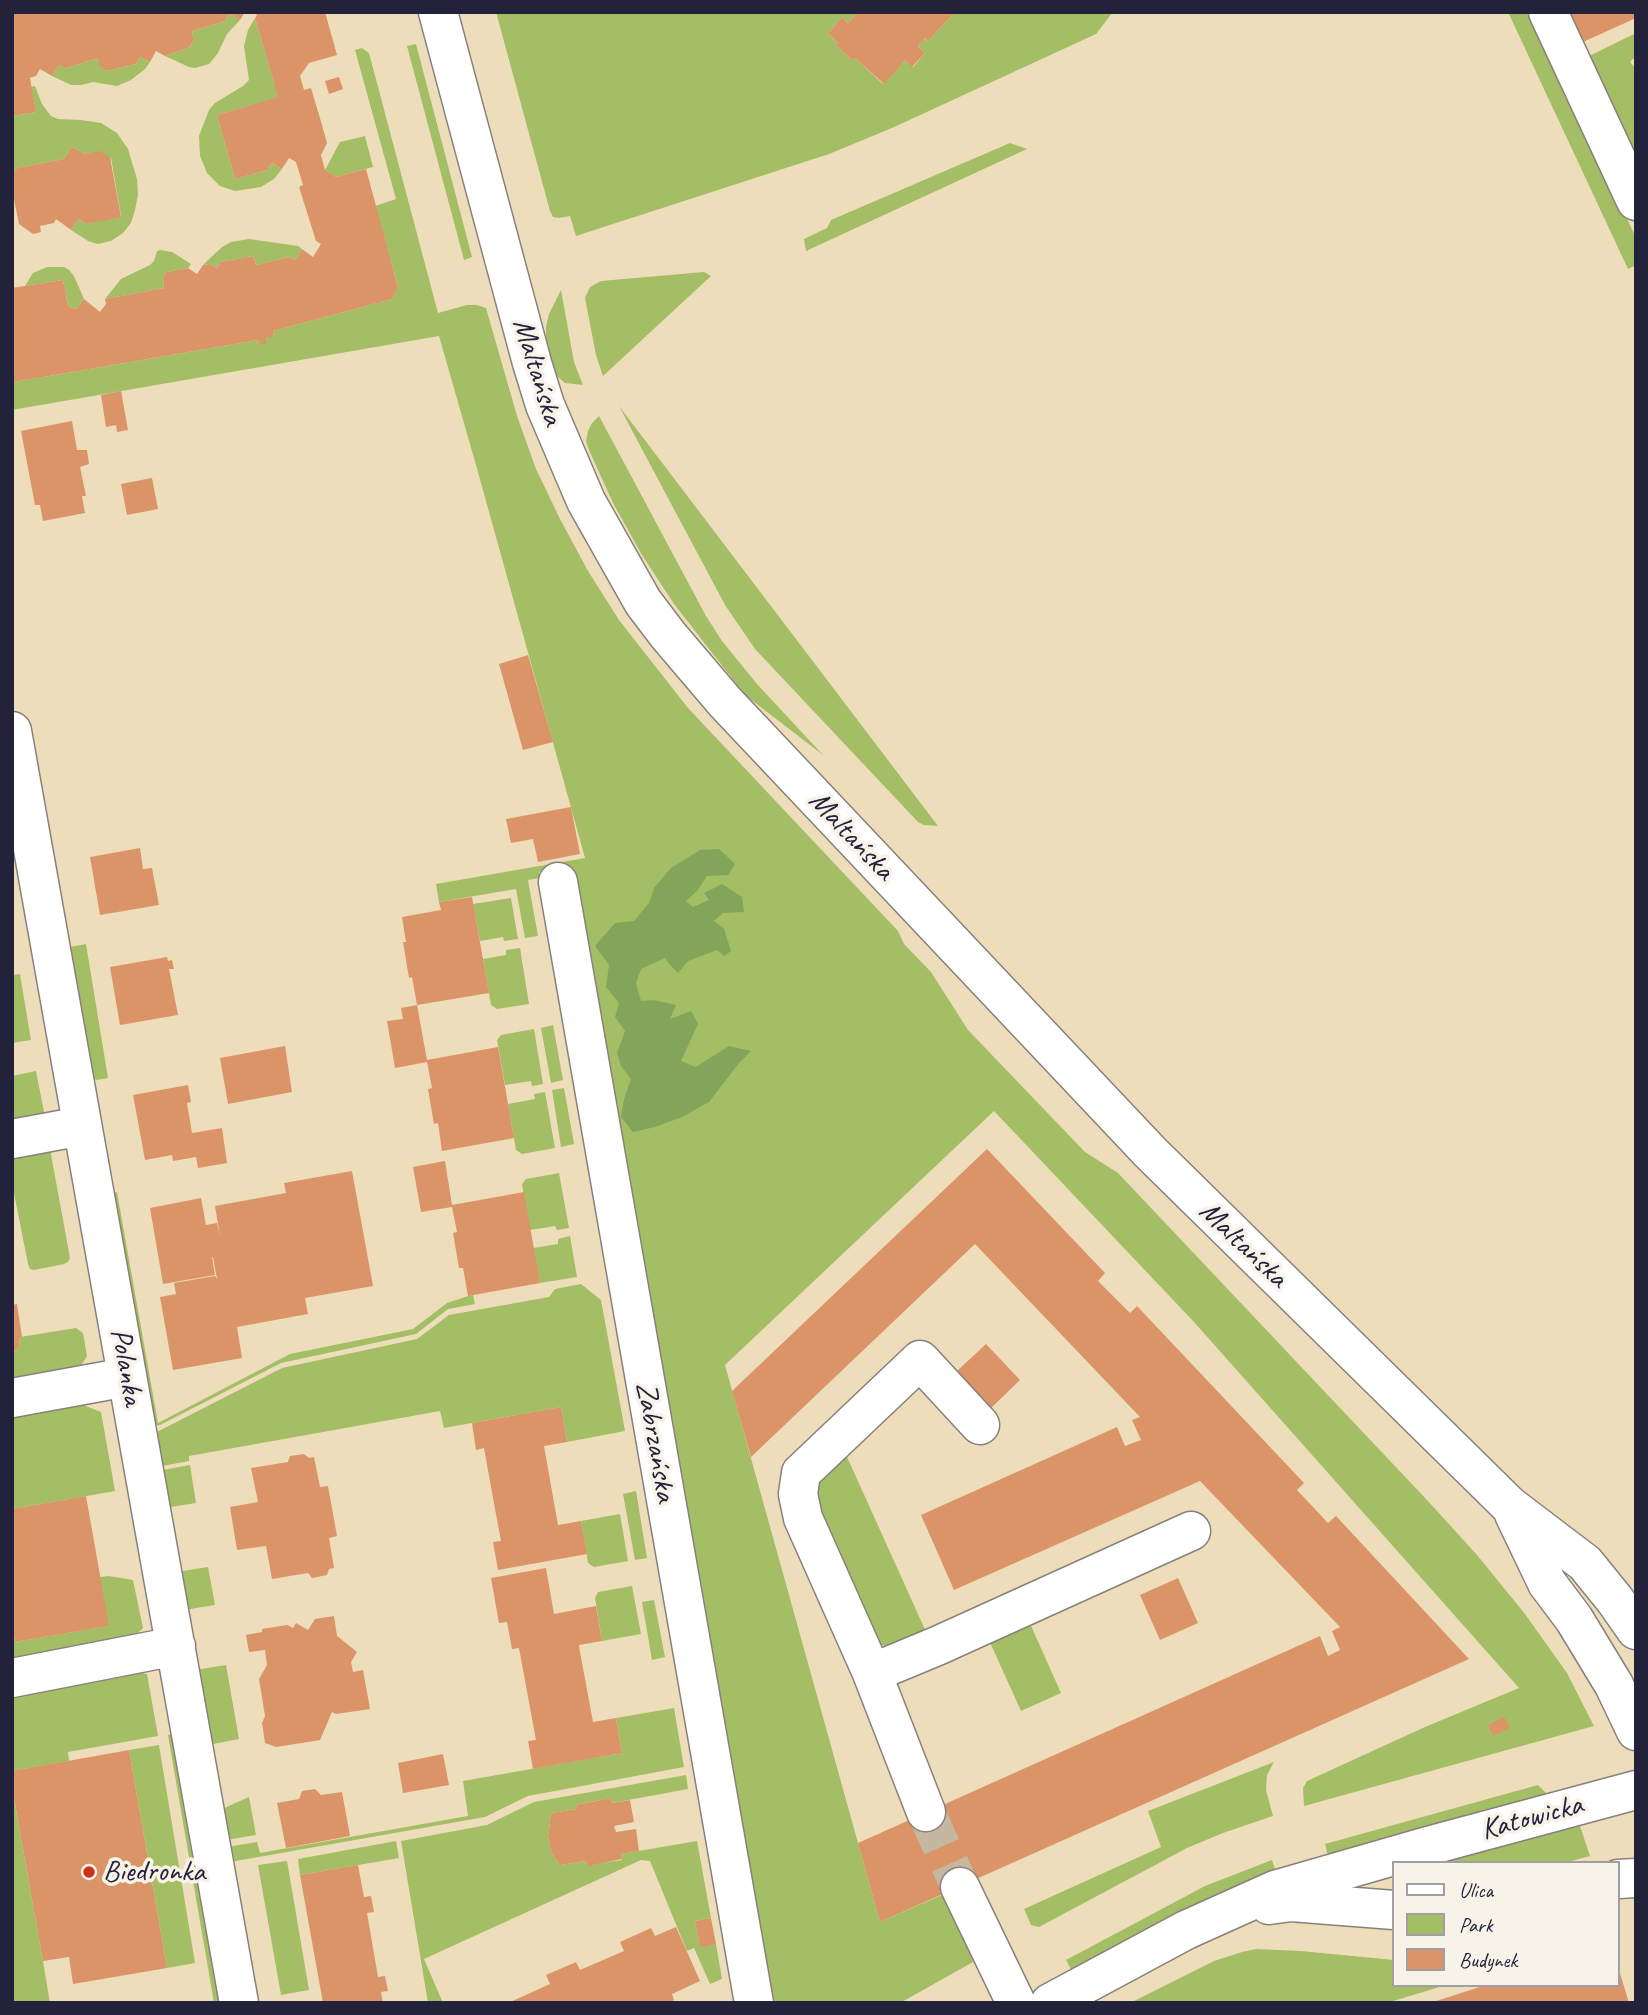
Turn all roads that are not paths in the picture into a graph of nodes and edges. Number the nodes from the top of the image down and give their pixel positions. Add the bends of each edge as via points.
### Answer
1 (438, 12) edge
2 (1548, 12) edge
3 (1636, 201) edge
4 (12, 733) edge
5 (22, 843) edge
6 (558, 881) dead end
7 (82, 1126) junction
8 (12, 1139) edge
9 (127, 1377) junction
10 (12, 1398) edge
11 (980, 1425) dead end
12 (1510, 1506) junction
13 (1191, 1531) dead end
14 (1636, 1630) edge
15 (176, 1646) junction
16 (873, 1673) junction
17 (12, 1678) edge
18 (1636, 1731) edge
19 (1636, 1790) edge
20 (926, 1812) tunnel mouth
21 (960, 1887) tunnel mouth
22 (1229, 1910) junction
23 (1392, 1910) edge
24 (239, 2003) edge
25 (754, 2003) edge
26 (1016, 2003) edge
27 (1050, 2003) edge

1 - 12 street, Maltańska via 545,405 586,501 643,601 725,702 1150,1152
2 - 3 street
4 - 5 street, Polanka
5 - 7 street, Polanka
6 - 25 street, Zabrzańska
7 - 8 street
7 - 9 street, Polanka
9 - 10 street
9 - 15 street, Polanka
11 - 16 street via 920,1360 801,1473 798,1494 803,1518
12 - 14 street, Maltańska via 1585,1563
12 - 18 street, Maltańska via 1547,1583 1614,1685
13 - 16 street
15 - 17 street
15 - 24 street, Polanka
16 - 20 street
19 - 22 street, Katowicka via 1275,1890
21 - 26 street
22 - 23 street, Katowicka via 1291,1902
22 - 27 street, Katowicka

